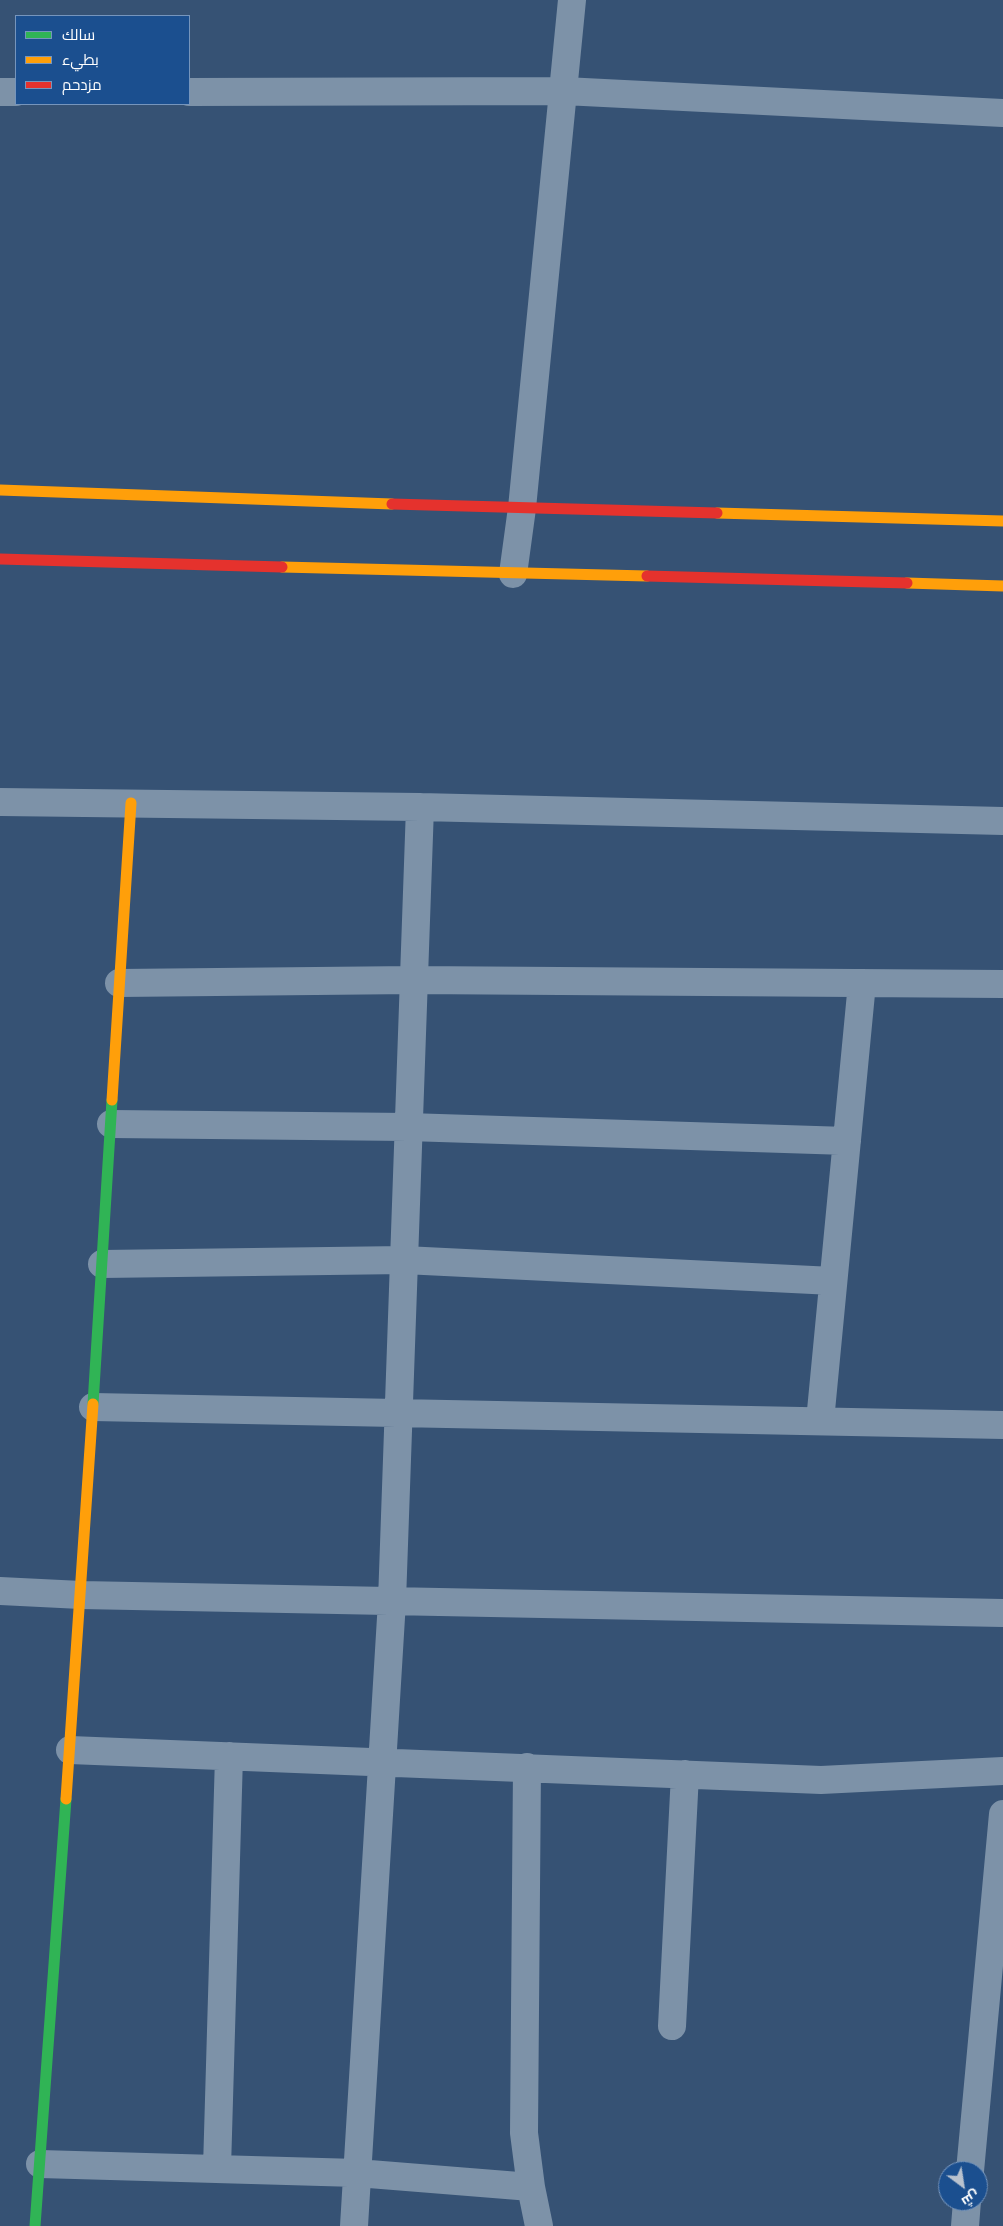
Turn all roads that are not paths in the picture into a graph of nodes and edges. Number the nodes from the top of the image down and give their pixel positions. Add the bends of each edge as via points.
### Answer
1 (572, 0) edge
2 (564, 91) junction
3 (0, 92) edge
4 (15, 92) edge
5 (190, 92) edge
6 (1003, 113) edge
7 (0, 490) edge
8 (522, 508) junction
9 (1003, 521) edge
10 (0, 559) edge
11 (513, 574) junction
12 (1003, 586) edge
13 (0, 802) edge
14 (131, 803) junction
15 (420, 807) junction
16 (1003, 821) edge
17 (413, 980) junction
18 (862, 982) junction
19 (119, 983) junction
20 (1003, 984) edge
21 (111, 1124) junction
22 (408, 1127) junction
23 (847, 1141) junction
24 (404, 1260) junction
25 (102, 1264) junction
26 (833, 1281) junction
27 (93, 1407) junction
28 (398, 1413) junction
29 (820, 1421) junction
30 (1003, 1425) edge
31 (0, 1591) edge
32 (82, 1595) junction
33 (392, 1601) junction
34 (1003, 1614) edge
35 (70, 1750) junction
36 (229, 1756) junction
37 (382, 1761) junction
38 (526, 1767) junction
39 (1003, 1771) edge
40 (685, 1774) junction
41 (1003, 1814) edge
42 (672, 2026) dead end
43 (971, 2161) edge
44 (40, 2164) junction
45 (217, 2168) junction
46 (357, 2173) junction
47 (531, 2187) junction
48 (966, 2211) edge
49 (35, 2226) edge
50 (354, 2226) edge
51 (539, 2226) edge
52 (965, 2226) edge

1 - 2 street
2 - 5 street
2 - 6 street
2 - 8 street
3 - 4 street
7 - 8 street
8 - 9 street
8 - 11 street
10 - 11 street
11 - 12 street
13 - 14 street
14 - 15 street
14 - 19 street
15 - 16 street
15 - 17 street
17 - 18 street
17 - 19 street
17 - 22 street
18 - 20 street
18 - 23 street
19 - 21 street
21 - 22 street
21 - 25 street
22 - 23 street
22 - 24 street
23 - 26 street
24 - 25 street
24 - 26 street
24 - 28 street
25 - 27 street
26 - 29 street
27 - 28 street
27 - 32 street
28 - 29 street
28 - 33 street
29 - 30 street
31 - 32 street
32 - 33 street
32 - 35 street
33 - 34 street
33 - 37 street
35 - 36 street
35 - 44 street
36 - 37 street
36 - 45 street
37 - 38 street
37 - 46 street
38 - 40 street
38 - 47 street via 524,2133
39 - 40 street via 821,1780
40 - 42 street
41 - 43 street
44 - 45 street
44 - 49 street
45 - 46 street
46 - 47 street
46 - 50 street
47 - 51 street
48 - 52 street

